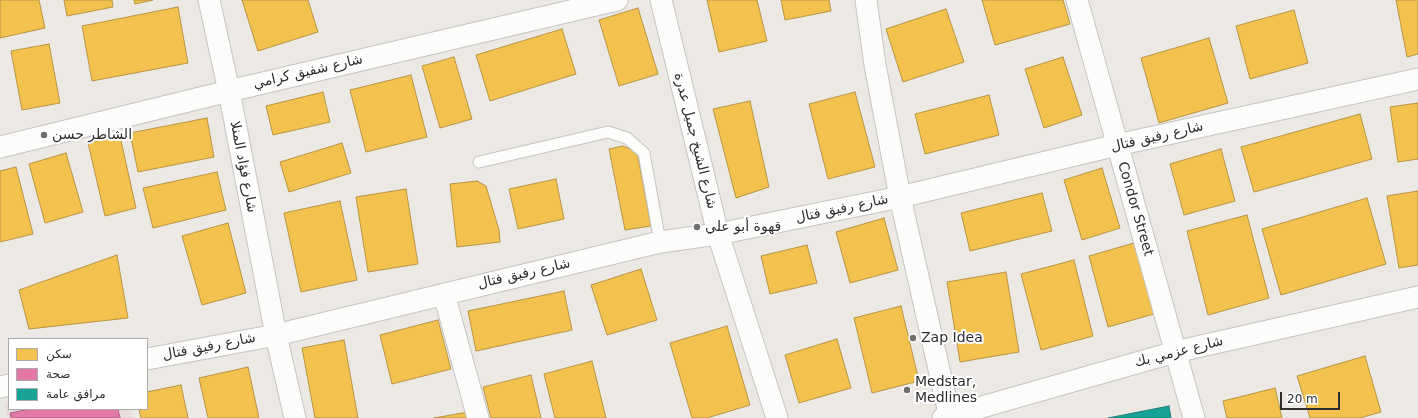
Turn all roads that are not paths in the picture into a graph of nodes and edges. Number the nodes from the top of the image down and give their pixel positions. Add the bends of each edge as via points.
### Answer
1 (209, 0) edge
2 (617, 0) edge
3 (661, 0) edge
4 (866, 0) edge
5 (1077, 0) edge
6 (1418, 79) edge
7 (228, 91) junction
8 (1117, 145) junction
9 (0, 147) edge
10 (479, 162) dead end
11 (900, 197) junction
12 (718, 234) junction
13 (660, 242) junction
14 (444, 294) junction
15 (1418, 297) edge
16 (276, 335) junction
17 (1175, 352) junction
18 (148, 359) edge
19 (947, 417) edge
20 (296, 418) edge
21 (478, 418) edge
22 (777, 418) edge
23 (1194, 418) edge

1 - 7 street, شارع فؤاد المنلا
2 - 7 street, شارع شفيق كرامي
3 - 12 street, شارع الشيخ جميل عدرة
4 - 11 street via 875,65
5 - 8 street, Condor Street
6 - 8 street, شارع رفيق فتال
7 - 9 street, شارع شفيق كرامي
7 - 16 street, شارع فؤاد المنلا
8 - 11 street, شارع رفيق فتال
8 - 17 street, Condor Street
10 - 13 lane via 608,132 627,138 644,153
11 - 12 street, شارع رفيق فتال
11 - 19 street
12 - 13 street, شارع رفيق فتال
12 - 22 street, شارع الشيخ جميل عدرة
13 - 14 street, شارع رفيق فتال
14 - 16 street, شارع رفيق فتال
14 - 21 street
15 - 17 street, شارع عزمي بك
16 - 18 street, شارع رفيق فتال
16 - 20 street, شارع فؤاد المنلا
17 - 19 street, شارع عزمي بك
17 - 23 street, Condor Street

